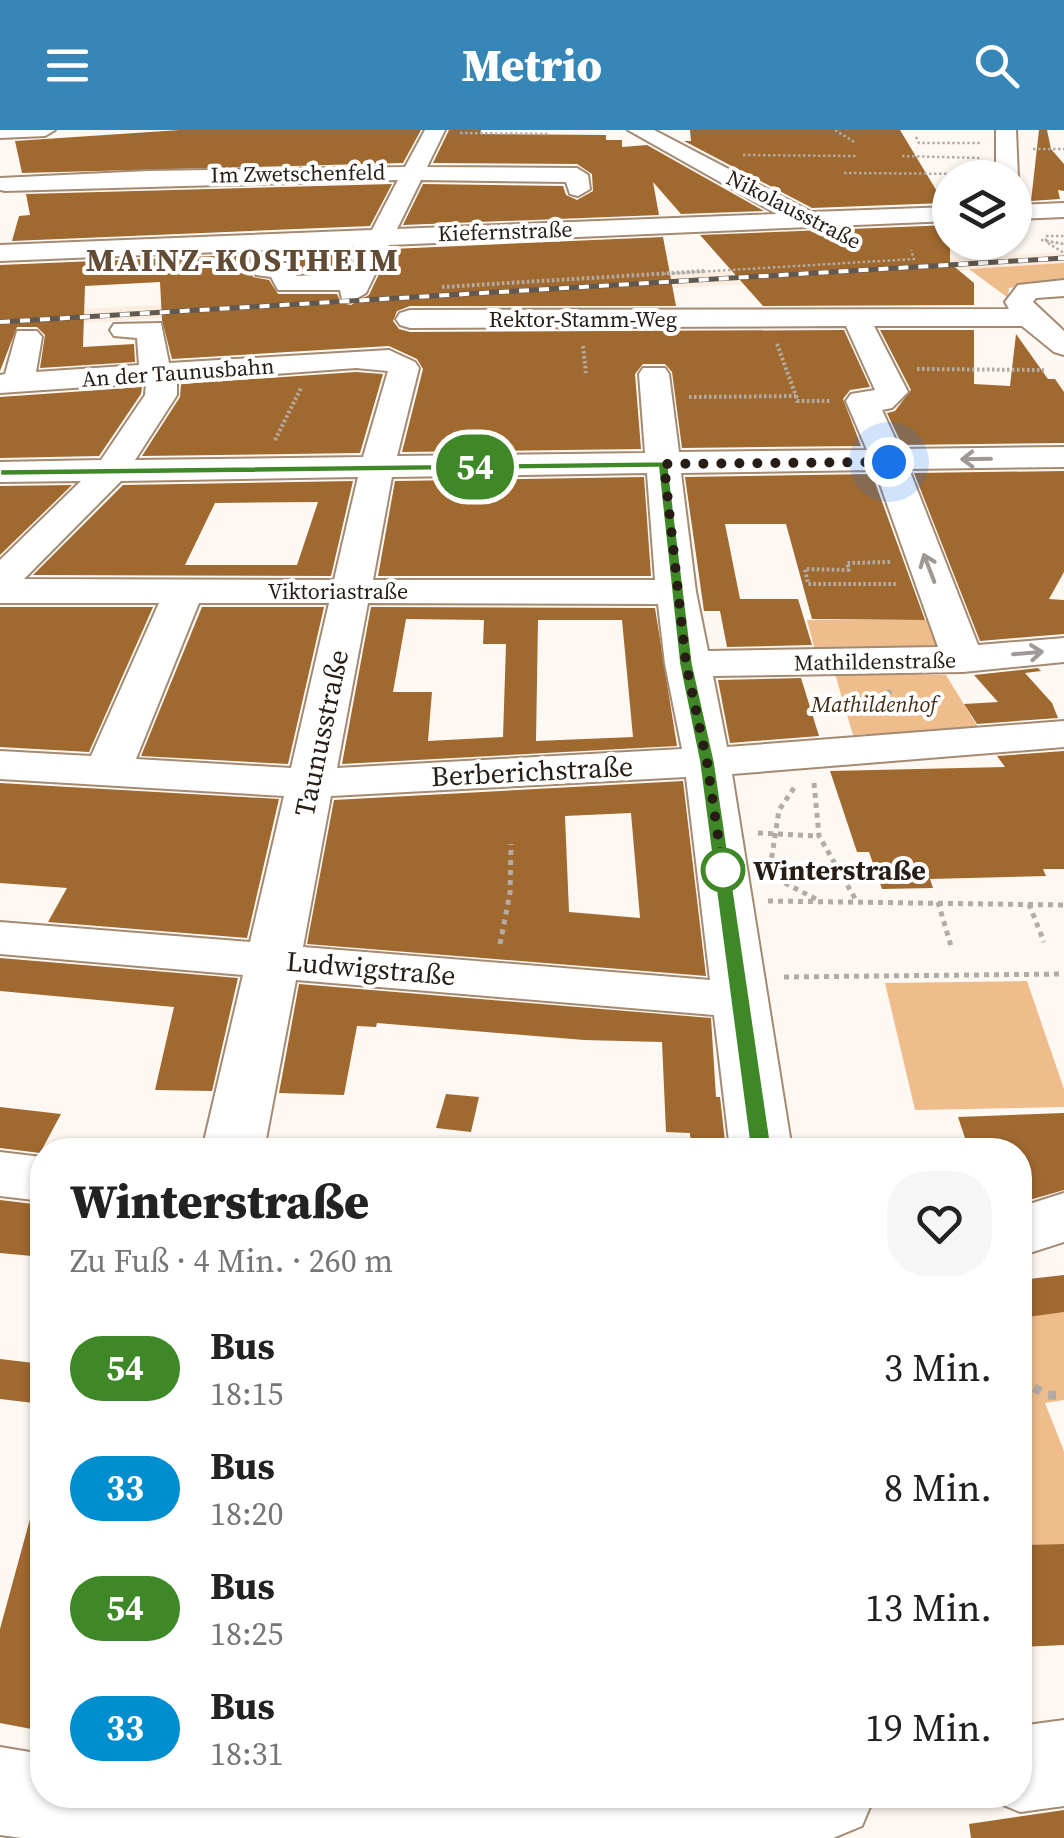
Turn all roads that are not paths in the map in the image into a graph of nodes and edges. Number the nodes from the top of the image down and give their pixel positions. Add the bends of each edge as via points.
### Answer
1 (46, 130) edge
2 (638, 130) edge
3 (7, 131) edge
4 (434, 132) edge
5 (411, 172) junction
6 (2, 183) edge
7 (578, 189) dead end
8 (641, 206) dead end
9 (782, 206) junction
10 (1064, 210) edge
11 (1032, 211) edge
12 (932, 215) edge
13 (808, 221) junction
14 (567, 229) junction
15 (382, 235) junction
16 (911, 250) road end
17 (0, 253) edge
18 (568, 261) dead end
19 (265, 268) dead end
20 (1064, 288) edge
21 (353, 294) junction
22 (688, 307) dead end
23 (410, 320) dead end
24 (863, 320) junction
25 (1045, 325) edge
26 (124, 330) dead end
27 (27, 337) dead end
28 (356, 359) joint
29 (318, 373) junction
30 (160, 380) junction
31 (656, 385) road end
32 (6, 387) edge
33 (889, 462) junction
34 (664, 464) junction
35 (1061, 465) edge
36 (377, 468) junction
37 (112, 471) junction
38 (0, 472) edge
39 (0, 582) edge
40 (0, 590) edge
41 (350, 591) junction
42 (183, 592) junction
43 (676, 592) junction
44 (1064, 650) edge
45 (963, 660) junction
46 (686, 664) junction
47 (1064, 734) edge
48 (707, 762) junction
49 (0, 765) edge
50 (109, 768) junction
51 (311, 783) junction
52 (0, 938) edge
53 (275, 960) junction
54 (739, 989) junction
55 (236, 1138) edge
56 (759, 1138) edge
57 (0, 1174) edge
58 (30, 1178) edge
59 (1064, 1218) edge
60 (1032, 1227) edge
61 (1064, 1763) edge
62 (1032, 1767) edge
63 (0, 1792) edge
64 (30, 1795) edge
65 (127, 1808) edge
66 (781, 1812) edge
67 (196, 1825) edge

1 - 3 street
2 - 9 street, Nikolausstraße
4 - 5 street
5 - 6 street, Im Zwetschenfeld via 128,186
5 - 7 street, Im Zwetschenfeld via 577,175
5 - 15 street
8 - 9 street
9 - 13 street, Nikolausstraße
10 - 11 street
12 - 13 street, Kiefernstraße
13 - 14 street, Kiefernstraße via 671,238
13 - 16 street, Nikolausstraße via 873,249
14 - 15 street, Kiefernstraße
14 - 18 street
15 - 17 street, Kiefernstraße via 47,263
15 - 21 street
19 - 21 street via 280,269 288,284
20 - 25 street via 1028,291 1019,302
21 - 29 street
22 - 25 street
23 - 24 street, Rektor-Stamm-Weg
24 - 25 street
24 - 33 street via 892,392 881,401 862,401
26 - 30 street via 151,329
27 - 32 street
28 - 29 street, An der Taunusbahn
28 - 36 street, Taunusstraße via 389,359 404,368
29 - 30 street, An der Taunusbahn
30 - 32 street, An der Taunusbahn
30 - 37 street
31 - 34 street
33 - 34 street
35 -> 33 street
45 -> 33 street
34 - 36 street
34 - 43 street
36 - 37 street
36 - 41 street, Taunusstraße
37 - 38 street
37 - 39 street
40 - 42 street, Viktoriastraße
41 - 42 street, Viktoriastraße
41 - 43 street, Viktoriastraße
41 - 51 street, Taunusstraße
42 - 50 street
43 - 46 street
45 -> 44 street, Mathildenstraße
45 - 46 street, Mathildenstraße
46 - 48 street
47 - 48 street, Berberichstraße via 917,745 796,771
48 - 51 street, Berberichstraße
48 - 54 street
49 - 50 street, Berberichstraße
50 - 51 street, Berberichstraße
51 - 53 street, Taunusstraße
52 - 53 street, Ludwigstraße
53 - 54 street, Ludwigstraße
53 - 55 street, Taunusstraße
54 - 56 street
57 - 58 street
59 - 60 street
61 - 62 street
63 - 64 street
65 - 67 street
66 - 67 street via 559,1811

